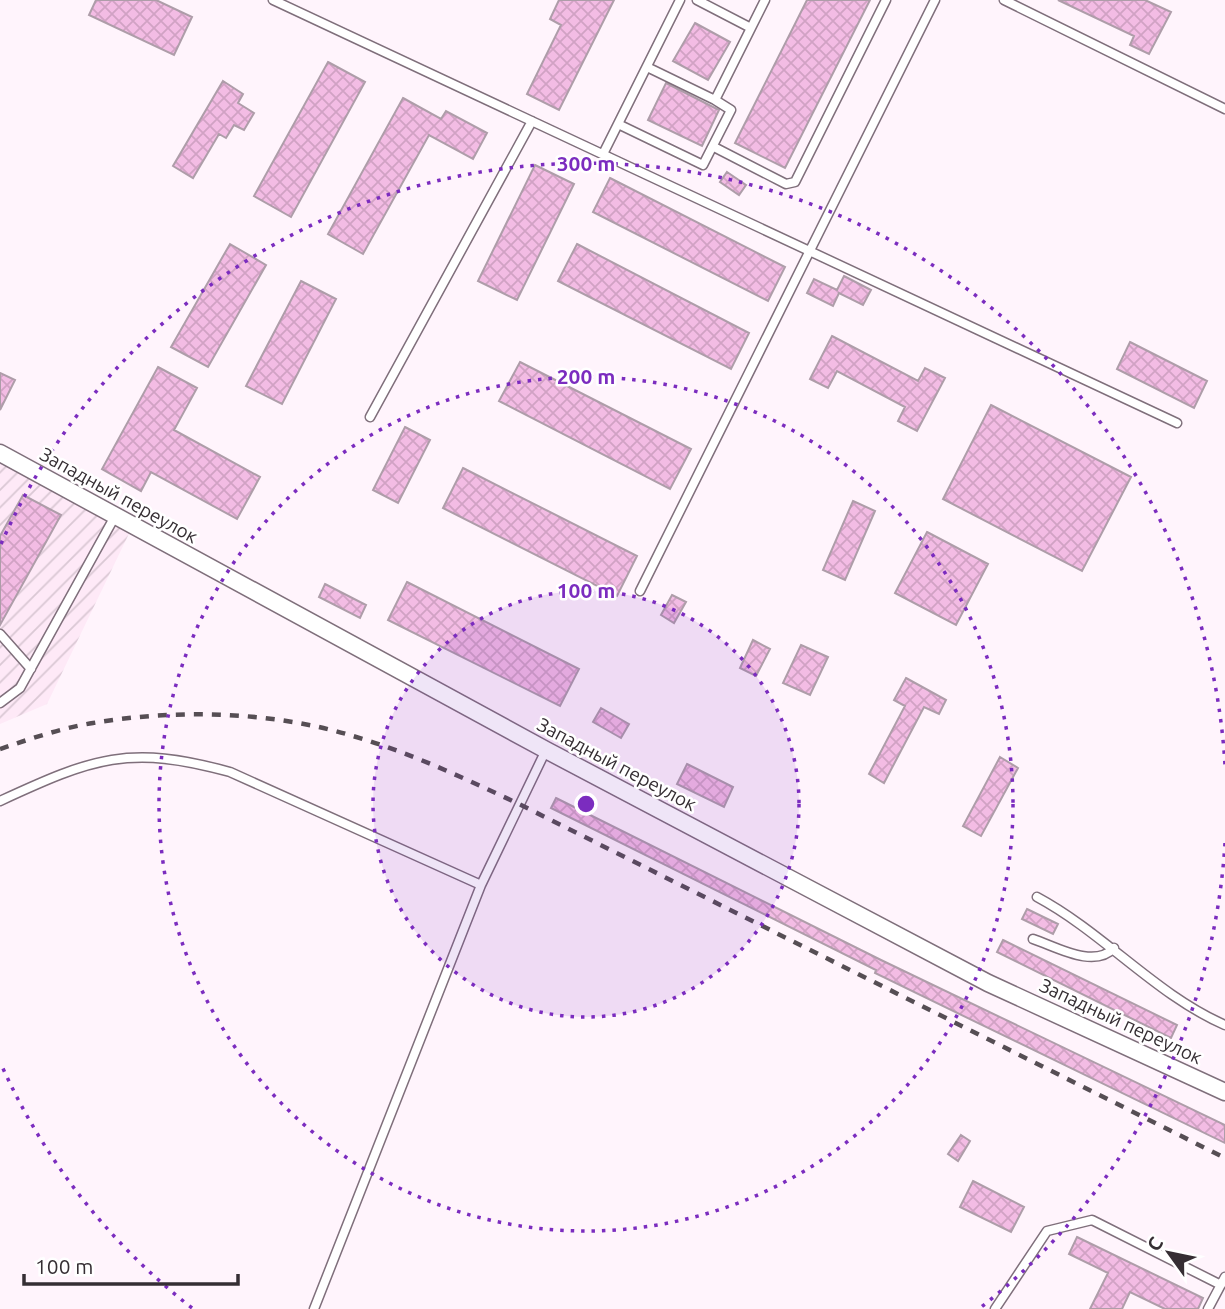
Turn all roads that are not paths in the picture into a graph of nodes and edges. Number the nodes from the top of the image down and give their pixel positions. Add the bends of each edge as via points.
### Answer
1 (273, 0) edge
2 (680, 0) edge
3 (697, 0) edge
4 (765, 0) edge
5 (886, 0) edge
6 (935, 0) edge
7 (1004, 0) edge
8 (751, 28) junction
9 (647, 67) junction
10 (715, 100) junction
11 (1225, 109) edge
12 (532, 121) junction
13 (618, 124) junction
14 (714, 147) junction
15 (603, 154) junction
16 (811, 252) junction
17 (370, 417) dead end
18 (1177, 423) dead end
19 (0, 453) edge
20 (114, 518) junction
21 (640, 591) dead end
22 (0, 634) edge
23 (31, 669) junction
24 (0, 703) edge
25 (546, 750) junction
26 (0, 801) edge
27 (481, 885) junction
28 (1037, 897) dead end
29 (1033, 939) dead end
30 (1114, 948) junction
31 (1225, 1025) edge
32 (1225, 1092) edge
33 (1223, 1281) edge
34 (314, 1309) edge
35 (995, 1309) edge
36 (1208, 1309) edge

1 - 12 lane
2 - 9 lane
3 - 8 lane
4 - 8 lane
5 - 14 lane via 795,182 786,184
6 - 16 lane
7 - 11 lane
8 - 10 lane
9 - 10 lane
9 - 13 lane
10 - 14 lane via 731,110
12 - 15 lane
12 - 17 lane
13 - 14 lane via 698,165 707,162
13 - 15 lane
15 - 16 lane
16 - 18 lane
16 - 21 lane
19 - 20 street, Западный переулок
20 - 23 lane
20 - 25 street, Западный переулок
22 - 23 lane
23 - 24 lane via 20,688
25 - 27 lane
25 - 32 street, Западный переулок via 988,983
26 - 27 lane via 106,759 142,755 189,760 230,772
27 - 34 lane
28 - 30 lane
29 - 30 lane via 1093,959 1105,957
30 - 31 lane
33 - 35 lane via 1092,1220 1046,1231
33 - 36 lane

